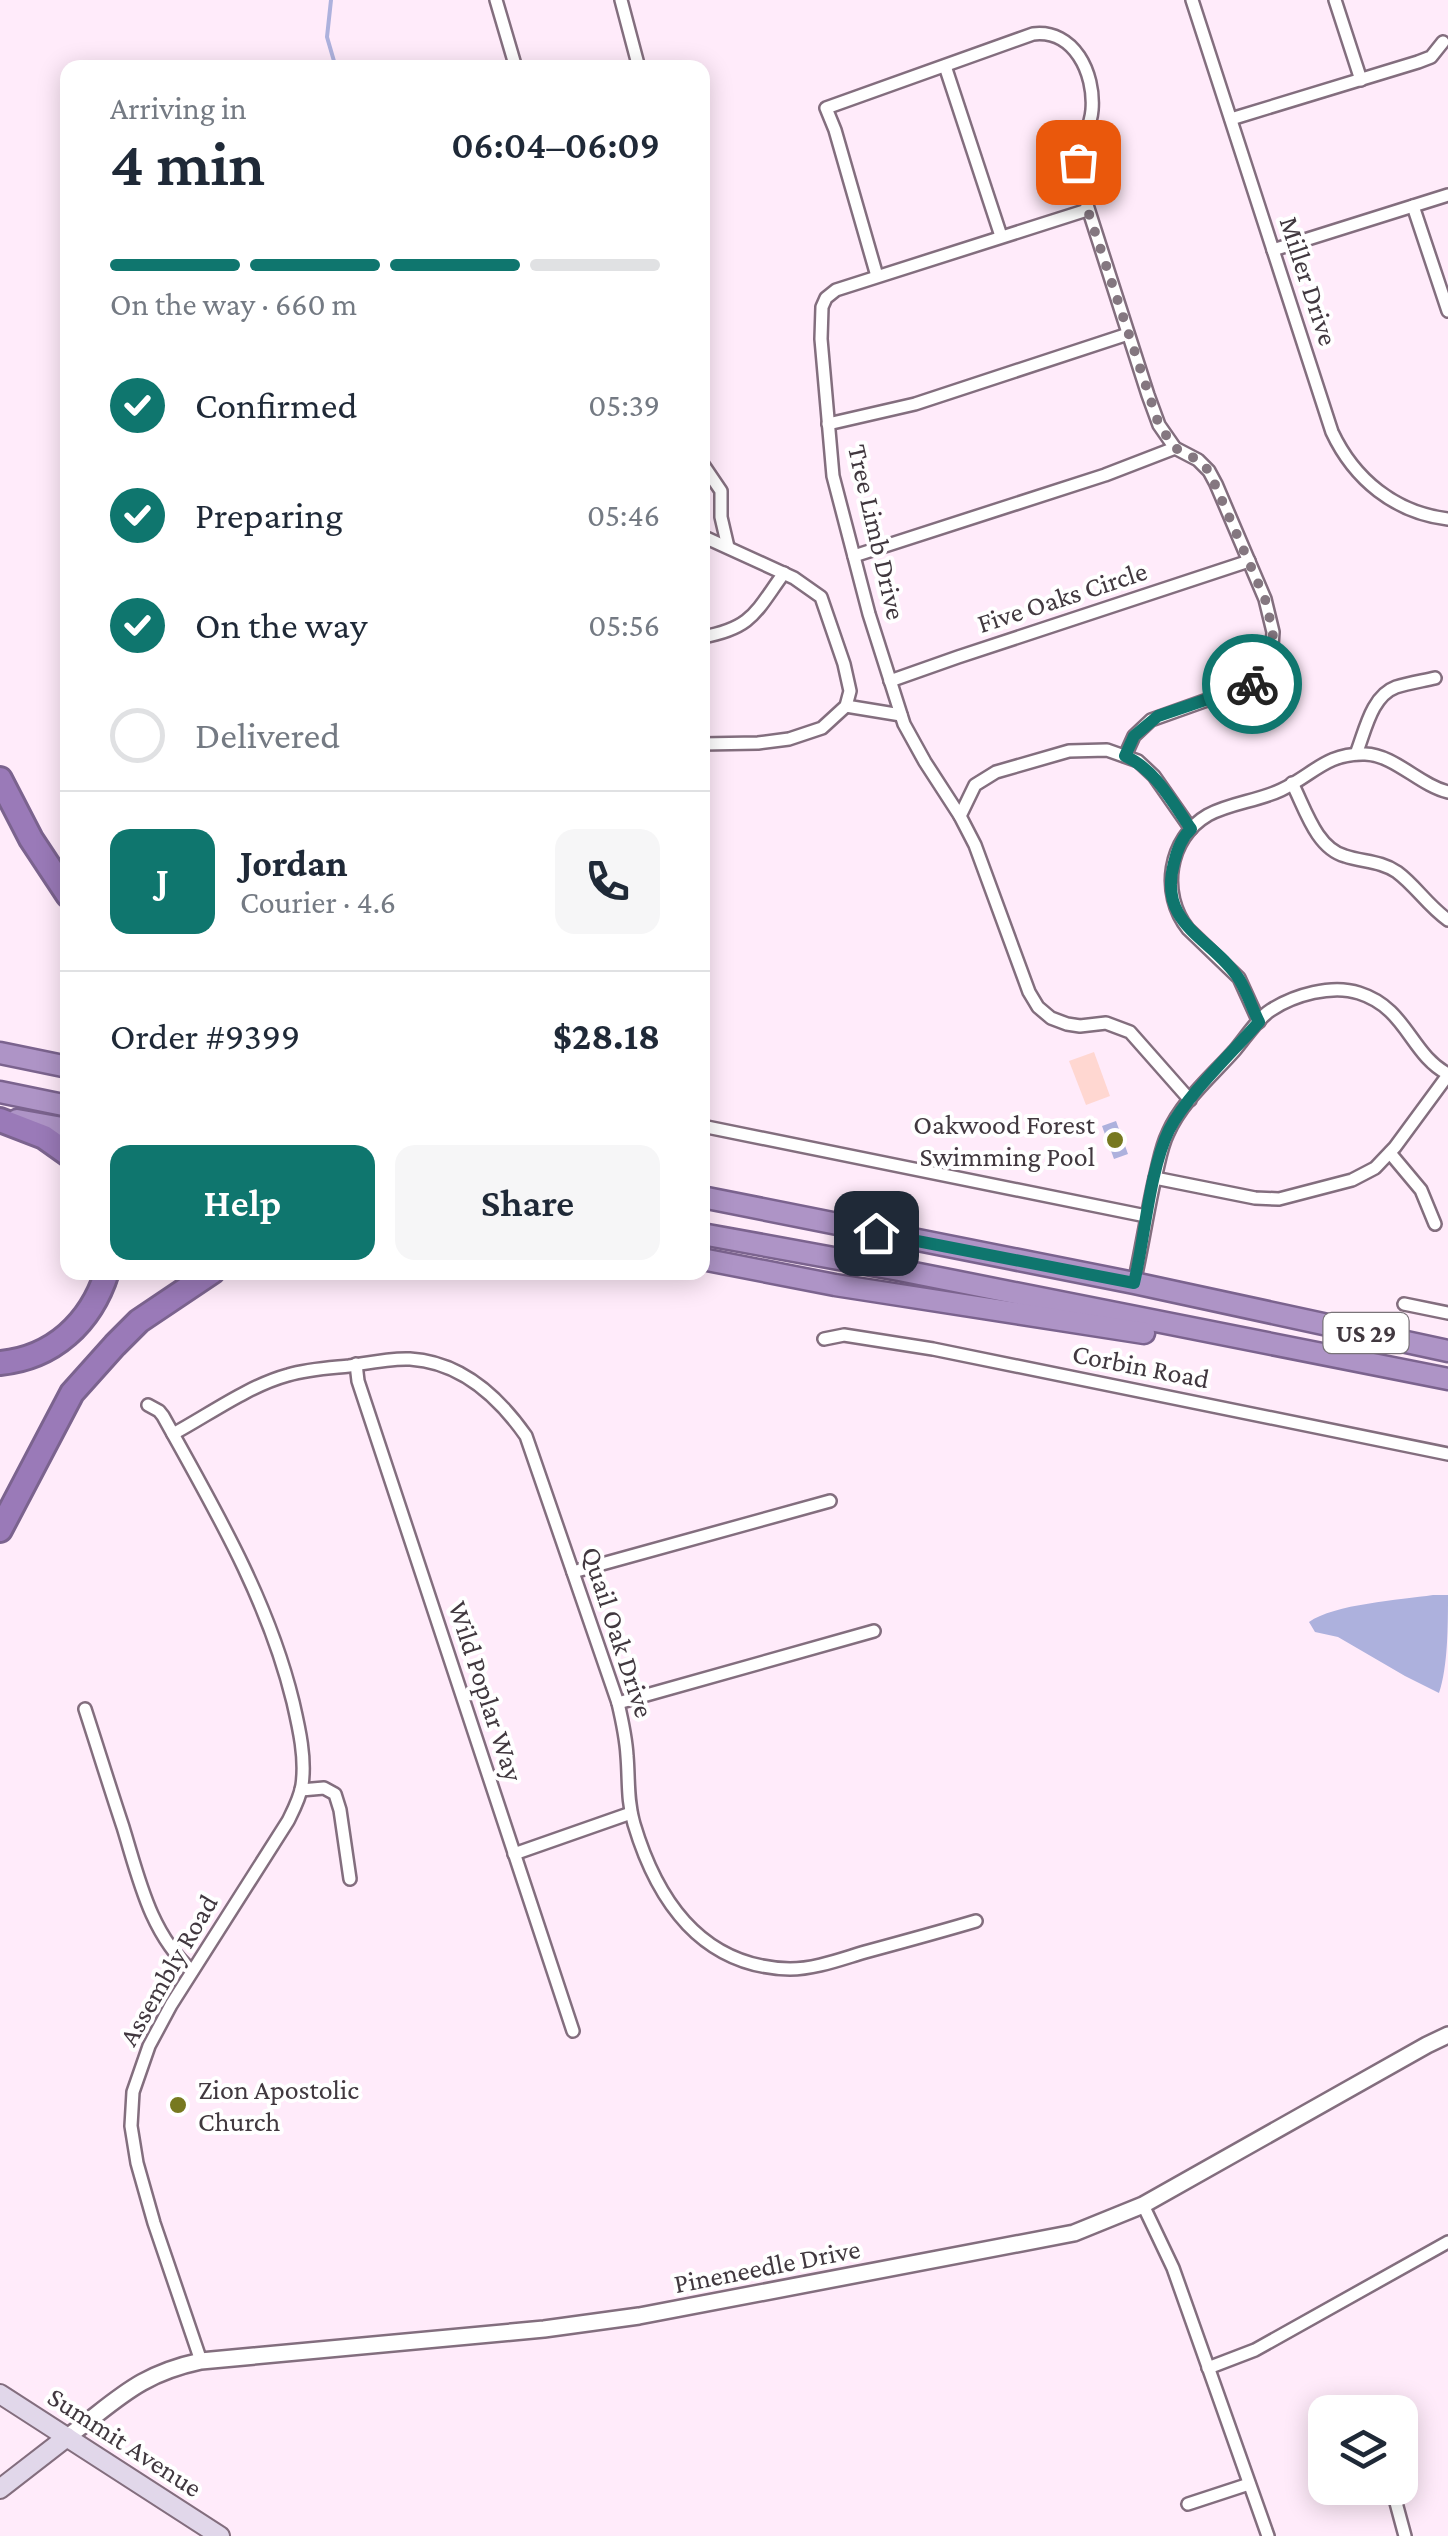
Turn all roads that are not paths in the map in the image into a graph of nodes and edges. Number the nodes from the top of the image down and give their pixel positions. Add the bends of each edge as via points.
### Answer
1 (496, 0) edge
2 (620, 0) edge
3 (1192, 0) edge
4 (1335, 0) edge
5 (1443, 42) dead end
6 (514, 60) edge
7 (638, 60) edge
8 (945, 66) junction
9 (1361, 80) junction
10 (1231, 119) junction
11 (1448, 195) edge
12 (1412, 206) junction
13 (1088, 210) junction
14 (1001, 236) junction
15 (1273, 250) junction
16 (876, 276) junction
17 (1448, 310) edge
18 (1128, 334) junction
19 (828, 424) junction
20 (1175, 448) junction
21 (710, 475) edge
22 (1448, 519) edge
23 (710, 539) edge
24 (728, 547) junction
25 (854, 556) junction
26 (1249, 561) junction
27 (784, 572) junction
28 (710, 636) edge
29 (1435, 678) dead end
30 (890, 681) junction
31 (846, 706) junction
32 (901, 714) junction
33 (710, 744) edge
34 (1356, 754) junction
35 (1125, 756) junction
36 (0, 779) edge
37 (1292, 784) junction
38 (1448, 792) edge
39 (960, 816) junction
40 (1191, 829) junction
41 (60, 882) edge
42 (1448, 920) edge
43 (1259, 1022) junction
44 (0, 1054) edge
45 (60, 1065) edge
46 (1448, 1075) edge
47 (0, 1092) edge
48 (1190, 1100) junction
49 (60, 1104) edge
50 (0, 1118) edge
51 (60, 1128) edge
52 (710, 1128) edge
53 (60, 1148) edge
54 (1390, 1153) junction
55 (1155, 1178) junction
56 (710, 1199) edge
57 (1146, 1216) junction
58 (1435, 1224) dead end
59 (710, 1235) edge
60 (710, 1261) edge
61 (104, 1280) edge
62 (200, 1280) edge
63 (1134, 1283) junction
64 (1404, 1304) dead end
65 (1448, 1313) edge
66 (824, 1339) dead end
67 (1448, 1351) edge
68 (1323, 1356) junction
69 (0, 1363) edge
70 (356, 1364) junction
71 (1448, 1379) edge
72 (148, 1405) dead end
73 (173, 1434) junction
74 (1448, 1454) edge
75 (830, 1500) dead end
76 (0, 1530) edge
77 (573, 1572) junction
78 (874, 1631) dead end
79 (618, 1703) junction
80 (85, 1709) dead end
81 (301, 1790) junction
82 (631, 1813) junction
83 (514, 1854) junction
84 (350, 1880) dead end
85 (976, 1921) dead end
86 (192, 1971) junction
87 (573, 2032) dead end
88 (1448, 2036) edge
89 (1143, 2206) junction
90 (1448, 2242) edge
91 (201, 2361) junction
92 (1208, 2368) junction
93 (0, 2394) edge
94 (66, 2436) junction
95 (1249, 2484) junction
96 (0, 2488) edge
97 (1188, 2504) dead end
98 (1397, 2505) edge
99 (220, 2536) edge
100 (1268, 2536) edge
101 (1405, 2536) edge

1 - 6 street
2 - 7 street
3 - 10 street, Miller Drive
4 - 9 street
5 - 9 street via 1431,57
8 - 13 street via 1033,34 1054,34 1072,45 1092,100 1078,162
8 - 14 street
8 - 16 street via 826,108
9 - 10 street
10 - 15 street, Miller Drive
11 - 12 street
12 - 15 street
12 - 17 street
13 - 14 street, Tree Limb Drive
13 - 18 street
14 - 16 street, Tree Limb Drive
15 - 22 street, Miller Drive via 1338,446 1354,469 1400,506
16 - 19 street, Tree Limb Drive via 836,290 822,307
18 - 19 street via 915,404
18 - 20 street via 1159,425
19 - 25 street, Tree Limb Drive via 833,476
20 - 25 street
20 - 26 street via 1209,471
21 - 24 street via 721,491
23 - 24 street
24 - 27 street
25 - 30 street, Tree Limb Drive
26 - 30 street, Five Oaks Circle
26 - 35 street via 1273,632 1264,675 1151,720
27 - 28 street via 745,624
27 - 31 street via 821,596 844,664
29 - 34 street via 1384,693
30 - 32 street, Tree Limb Drive
31 - 32 street
31 - 33 street via 822,728 789,738
32 - 39 street, Tree Limb Drive
34 - 37 street via 1327,760
34 - 38 street via 1382,757
35 - 39 street via 1069,751 996,772 975,785
35 - 40 street via 1154,776
36 - 41 highway
37 - 40 street via 1211,814
37 - 42 street via 1326,846 1392,869
39 - 48 street, Tree Limb Drive via 1038,1007 1067,1024 1130,1032
40 - 43 street via 1172,867 1174,900 1182,922 1238,978
43 - 46 street via 1303,996 1357,992 1394,1013
43 - 48 street
44 - 45 highway
46 - 54 street
47 - 49 highway
48 - 55 street via 1168,1132
50 - 51 highway
50 - 53 highway
52 - 57 street
54 - 55 street via 1352,1180 1279,1199
54 - 58 street via 1421,1190
55 - 57 street
56 - 63 highway, US 29
57 - 63 street
59 - 68 highway, US 29
60 - 68 highway
61 - 69 highway via 85,1318 62,1340
62 - 76 highway via 139,1321 72,1393
63 - 67 highway, US 29
64 - 65 street
66 - 74 street, Corbin Road via 844,1335 933,1349
68 - 71 highway, US 29
70 - 73 street, Quail Oak Drive via 288,1374
70 - 77 street, Quail Oak Drive via 440,1364 492,1394 526,1436
70 - 83 street, Wild Poplar Way
72 - 73 street, Assembly Road
73 - 81 street, Assembly Road via 242,1561 276,1644 298,1728
75 - 77 street
77 - 79 street, Quail Oak Drive
78 - 79 street
79 - 82 street, Quail Oak Drive
80 - 86 street via 147,1905 163,1938
81 - 84 street via 334,1794
81 - 86 street, Assembly Road via 279,1837
82 - 83 street
82 - 85 street, Quail Oak Drive via 680,1919 733,1957 792,1969
83 - 87 street, Wild Poplar Way
86 - 91 street, Assembly Road via 142,2061 131,2126 145,2192
88 - 89 street, Pineneedle Drive
89 - 91 street, Pineneedle Drive via 1074,2233 640,2316
89 - 92 street
90 - 92 street via 1255,2350
91 - 94 street, Pineneedle Drive via 140,2382
92 - 95 street
93 - 94 main road, Summit Avenue
94 - 96 main road
94 - 99 main road, Summit Avenue
95 - 97 street
95 - 100 street
98 - 101 street

